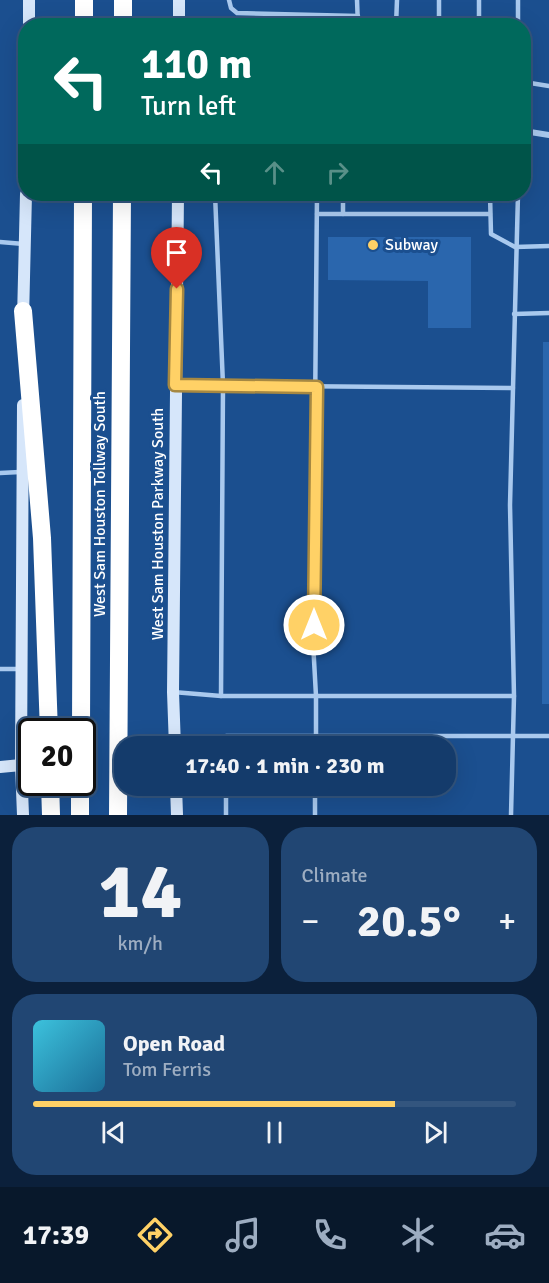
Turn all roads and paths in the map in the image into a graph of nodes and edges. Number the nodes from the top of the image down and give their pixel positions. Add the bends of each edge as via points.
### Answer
1 (28, 0) edge
2 (84, 0) edge
3 (123, 0) edge
4 (179, 0) edge
5 (229, 0) edge
6 (357, 0) edge
7 (397, 0) edge
8 (439, 0) edge
9 (479, 0) edge
10 (518, 0) edge
11 (358, 16) joint
12 (29, 18) edge
13 (84, 18) edge
14 (123, 18) edge
15 (179, 18) edge
16 (396, 18) edge
17 (439, 18) edge
18 (479, 18) edge
19 (518, 18) edge
20 (531, 83) edge
21 (549, 86) edge
22 (531, 132) edge
23 (549, 135) edge
24 (26, 201) edge
25 (83, 201) edge
26 (122, 201) edge
27 (178, 201) edge
28 (215, 201) edge
29 (317, 201) edge
30 (344, 201) edge
31 (490, 201) edge
32 (518, 201) edge
33 (317, 214) junction
34 (343, 214) junction
35 (490, 214) junction
36 (0, 242) edge
37 (24, 243) junction
38 (549, 246) edge
39 (515, 247) junction
40 (22, 311) junction
41 (549, 313) edge
42 (514, 314) junction
43 (175, 385) junction
44 (223, 385) junction
45 (317, 387) junction
46 (513, 388) junction
47 (23, 472) junction
48 (0, 473) edge
49 (0, 669) edge
50 (22, 669) junction
51 (173, 692) junction
52 (221, 696) junction
53 (316, 696) junction
54 (514, 696) junction
55 (21, 718) edge
56 (48, 718) edge
57 (81, 718) edge
58 (175, 736) edge
59 (316, 736) edge
60 (456, 736) edge
61 (512, 736) junction
62 (549, 736) edge
63 (18, 765) edge
64 (0, 767) edge
65 (22, 796) edge
66 (50, 796) edge
67 (80, 796) edge
68 (176, 796) edge
69 (226, 796) edge
70 (315, 796) edge
71 (23, 815) edge
72 (51, 815) edge
73 (80, 815) edge
74 (118, 815) edge
75 (177, 815) edge
76 (226, 815) edge
77 (315, 815) edge
78 (511, 815) edge

1 - 12 main road
2 - 13 highway
3 - 14 highway
4 - 15 main road
5 - 11 lane via 237,13
6 - 11 lane
7 - 16 lane
8 - 17 lane
9 - 18 lane
10 - 19 lane
20 - 21 lane
22 - 23 street
24 - 37 main road
25 - 57 highway, West Sam Houston Tollway South
26 - 74 highway, West Sam Houston Tollway South
27 - 43 main road, West Sam Houston Parkway South
28 - 44 lane
29 - 33 lane
30 - 34 lane
31 - 35 lane
32 - 39 lane
33 - 34 lane
33 - 45 lane
34 - 35 lane
35 - 39 lane via 491,234
36 - 37 lane
37 - 40 main road
38 - 39 lane
39 - 42 lane
40 - 47 main road
40 - 56 highway via 42,538
41 - 42 lane
42 - 46 lane
43 - 44 lane
43 - 51 main road, West Sam Houston Parkway South
44 - 45 lane
44 - 52 lane
45 - 46 lane
45 - 53 lane via 313,642
46 - 54 lane via 510,505
47 - 48 lane
47 - 50 main road
49 - 50 lane
50 - 55 main road
51 - 52 lane
51 - 58 main road, West Sam Houston Parkway South
52 - 53 lane
53 - 54 lane
53 - 59 lane
54 - 61 lane
60 - 61 lane
61 - 62 lane
61 - 78 lane
63 - 64 main road
65 - 71 main road
66 - 72 highway
67 - 73 highway
68 - 75 main road
69 - 76 lane
70 - 77 lane

